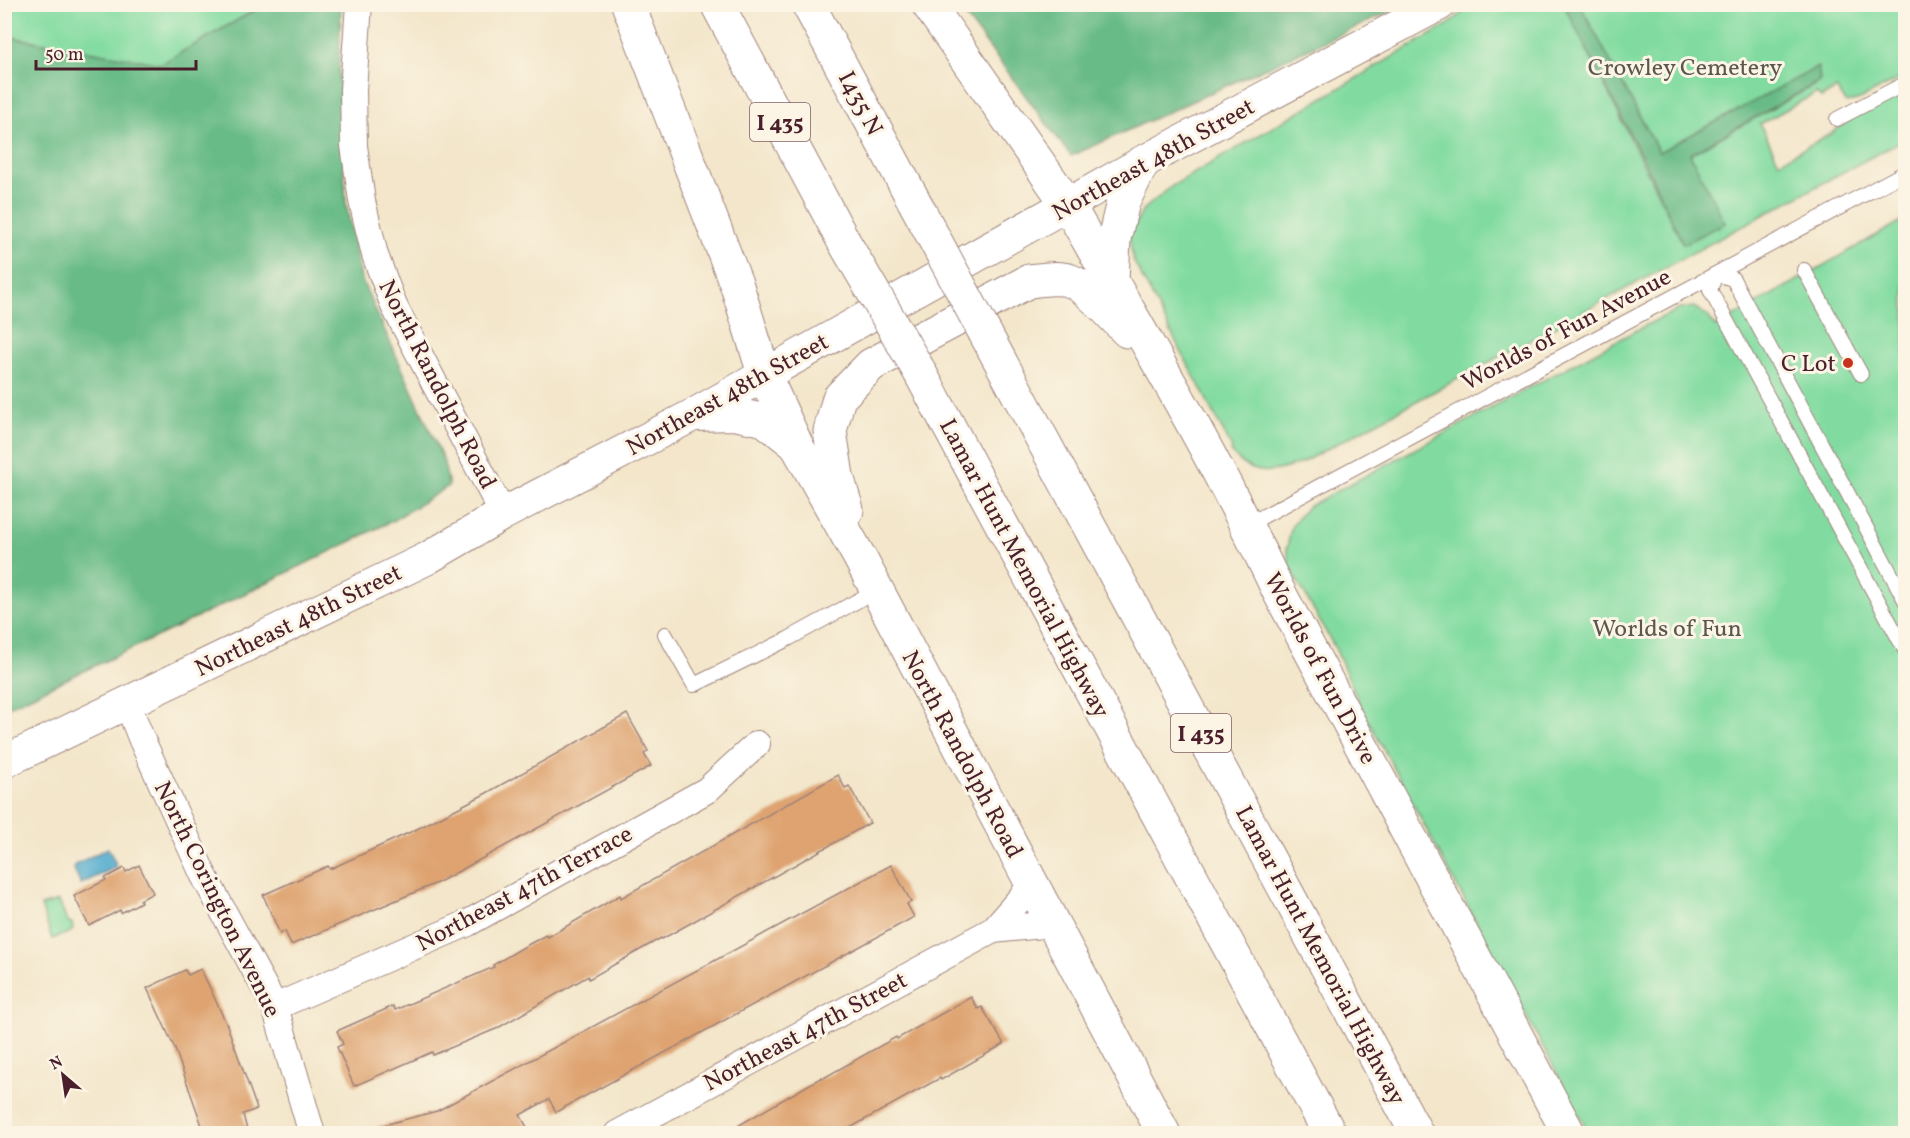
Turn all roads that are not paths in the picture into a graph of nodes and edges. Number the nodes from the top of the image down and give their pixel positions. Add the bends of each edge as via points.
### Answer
1 (359, 4) edge
2 (628, 4) edge
3 (717, 4) edge
4 (808, 4) edge
5 (928, 4) edge
6 (1440, 4) edge
7 (1905, 83) edge
8 (1837, 119) dead end
9 (1143, 162) junction
10 (1905, 172) edge
11 (1068, 205) junction
12 (1804, 270) dead end
13 (1716, 274) junction
14 (1112, 280) junction
15 (985, 333) joint
16 (1160, 364) junction
17 (764, 374) junction
18 (1861, 374) dead end
19 (693, 415) junction
20 (797, 446) junction
21 (503, 514) junction
22 (1247, 525) junction
23 (860, 558) junction
24 (877, 590) junction
25 (1905, 602) edge
26 (665, 634) dead end
27 (1905, 652) edge
28 (127, 702) junction
29 (757, 744) dead end
30 (4, 762) edge
31 (1032, 885) junction
32 (1052, 924) junction
33 (993, 930) junction
34 (275, 1007) junction
35 (1161, 1132) edge
36 (312, 1134) edge
37 (617, 1134) edge
38 (1330, 1134) edge
39 (1417, 1134) edge
40 (1569, 1134) edge

1 - 21 street, North Randolph Road via 354,146 375,255 394,306
2 - 17 main road, North Randolph Road via 737,286
3 - 38 main road, Lamar Hunt Memorial Highway / I 435, bridge
4 - 15 main road, I435 N / I 435, bridge
5 - 11 main road, Worlds of Fun Drive
6 - 9 street, Northeast 48th Street
7 - 8 lane
9 - 11 street, Northeast 48th Street
9 - 14 main road via 1123,202 1114,239
10 - 13 lane, Worlds of Fun Avenue
11 - 14 main road, Worlds of Fun Drive
11 - 17 street, Northeast 48th Street
12 - 18 lane
13 - 22 lane, Worlds of Fun Avenue
13 - 25 lane via 1733,279
13 - 27 lane via 1710,290
14 - 16 main road, Worlds of Fun Drive
15 - 39 main road, Lamar Hunt Memorial Highway / I 435
16 - 22 main road, Worlds of Fun Drive
16 - 23 main road via 1097,300 1072,281 1053,278 1021,285 871,365 839,398 830,431 837,476
17 - 19 street, Northeast 48th Street
17 - 20 main road, North Randolph Road
19 - 20 street via 734,414 764,420
19 - 21 street, Northeast 48th Street
20 - 23 main road, North Randolph Road
21 - 28 street, Northeast 48th Street via 426,559
22 - 40 main road, Worlds of Fun Drive
23 - 24 main road, North Randolph Road
24 - 26 lane via 694,685
24 - 31 main road, North Randolph Road
28 - 30 street, Northeast 48th Street
28 - 34 street, North Corington Avenue via 203,874
29 - 34 street, Northeast 47th Terrace via 707,790 478,917
31 - 32 main road, North Randolph Road
31 - 33 street, Northeast 47th Street
32 - 33 street, Northeast 47th Street
32 - 35 main road, North Randolph Road
33 - 37 street, Northeast 47th Street
34 - 36 street, North Corington Avenue

